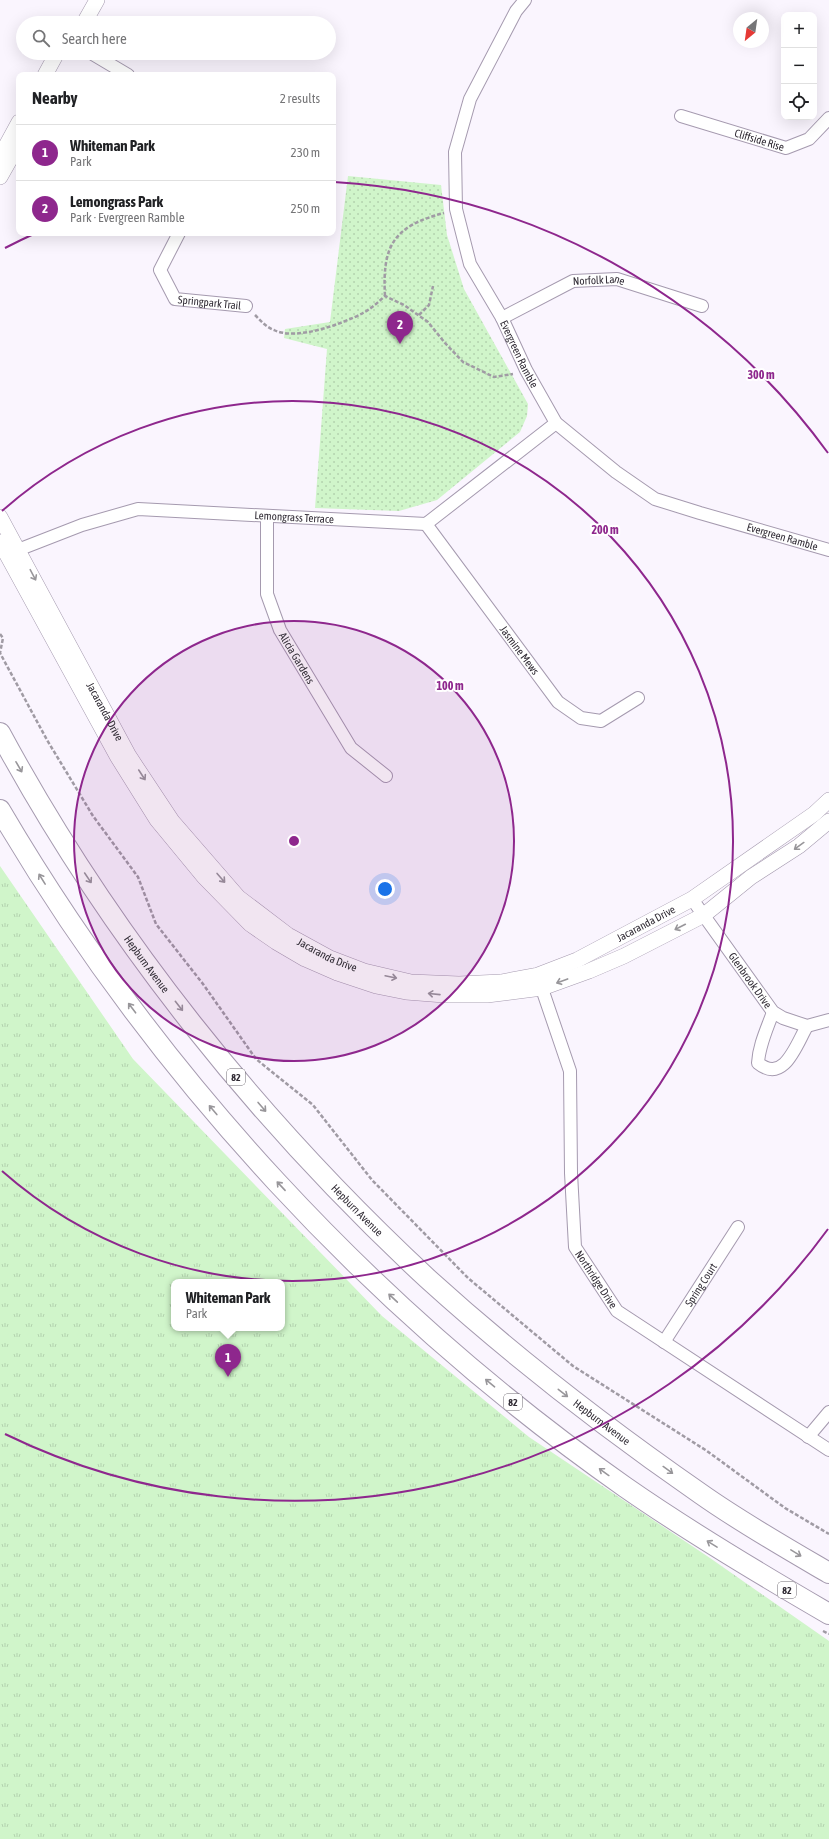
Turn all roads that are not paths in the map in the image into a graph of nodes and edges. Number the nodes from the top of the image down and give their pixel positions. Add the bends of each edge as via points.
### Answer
1 (87, 0) edge
2 (97, 0) edge
3 (525, 0) edge
4 (78, 16) edge
5 (88, 16) edge
6 (53, 60) edge
7 (64, 60) edge
8 (103, 60) edge
9 (47, 72) edge
10 (58, 72) edge
11 (123, 72) edge
12 (681, 116) dead end
13 (829, 118) edge
14 (16, 128) edge
15 (16, 148) edge
16 (0, 157) edge
17 (0, 177) edge
18 (177, 236) edge
19 (246, 306) road end
20 (702, 306) dead end
21 (502, 318) junction
22 (556, 423) junction
23 (267, 516) junction
24 (0, 517) edge
25 (426, 524) junction
26 (8, 548) edge
27 (829, 550) edge
28 (638, 698) dead end
29 (0, 734) edge
30 (386, 776) dead end
31 (829, 800) edge
32 (0, 810) edge
33 (829, 821) edge
34 (692, 899) junction
35 (704, 915) junction
36 (540, 982) junction
37 (773, 1012) junction
38 (829, 1020) edge
39 (807, 1026) junction
40 (738, 1227) dead end
41 (664, 1342) junction
42 (829, 1412) edge
43 (808, 1437) junction
44 (829, 1450) edge
45 (829, 1573) edge
46 (829, 1614) edge

1 - 4 street
2 - 5 street
3 - 21 street, Evergreen Ramble via 516,11 470,99 455,152 456,209 470,264
6 - 9 street
7 - 10 street
8 - 11 street
12 - 13 street, Cliffside Rise via 786,148 809,139
14 - 16 street
15 - 17 street
18 - 19 street, Springpark Trail via 160,270 174,299
20 - 21 street, Norfolk Lane via 618,279 574,281
21 - 22 street, Evergreen Ramble via 526,370
22 - 25 street
22 - 27 street, Evergreen Ramble via 616,472 655,499
23 - 25 street, Lemongrass Terrace
23 - 26 street, Lemongrass Terrace via 138,509
23 - 30 street, Alicia Gardens via 266,594 280,630 351,748
24 - 26 street, Jacaranda Drive
25 - 28 street, Jasmine Mews via 558,702 580,718 601,721
26 - 36 street, Jacaranda Drive via 129,756 172,821 238,897 288,935 330,958 364,971 411,982
29 -> 45 main road, Hepburn Avenue / 82 via 79,866 157,977 241,1084 364,1217 480,1325 589,1413 703,1496
31 - 34 street, Jacaranda Drive via 814,814
46 -> 32 main road, 82 via 684,1527 566,1443 455,1354 353,1260 257,1161 168,1055 86,944
33 -> 35 street, Jacaranda Drive via 799,846 751,877
34 - 35 street, Glenbrook Drive
34 - 36 street, Jacaranda Drive
35 -> 36 street, Jacaranda Drive via 589,971
35 - 37 street, Glenbrook Drive
36 - 41 street, Northridge Drive via 570,1071 575,1247 617,1311
37 - 39 street, Glenbrook Drive
37 - 39 street via 758,1056 758,1063 766,1070 778,1070 786,1064
38 - 39 street
40 - 41 street, Spring Court
41 - 43 street, Northridge Drive
42 - 43 street
43 - 44 street, Northridge Drive

